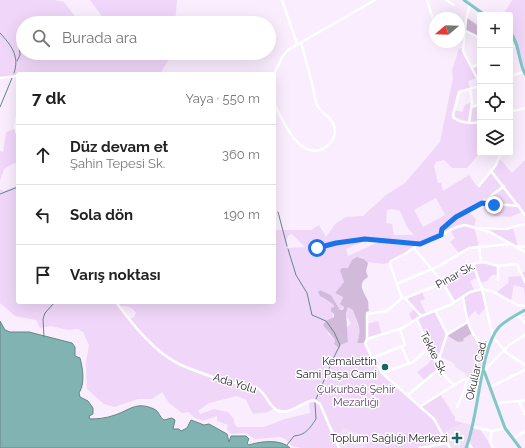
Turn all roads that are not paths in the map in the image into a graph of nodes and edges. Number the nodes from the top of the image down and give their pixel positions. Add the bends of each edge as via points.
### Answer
1 (282, 0) edge
2 (376, 0) edge
3 (428, 0) edge
4 (446, 0) edge
5 (464, 0) edge
6 (470, 4) junction
7 (454, 5) dead end
8 (431, 12) edge
9 (481, 12) edge
10 (465, 26) edge
11 (465, 30) edge
12 (477, 36) edge
13 (513, 38) edge
14 (301, 42) junction
15 (297, 44) junction
16 (517, 45) junction
17 (513, 46) edge
18 (463, 48) edge
19 (477, 65) edge
20 (472, 67) junction
21 (275, 72) edge
22 (524, 73) edge
23 (513, 75) edge
24 (16, 76) edge
25 (0, 78) edge
26 (480, 84) edge
27 (477, 86) edge
28 (470, 89) junction
29 (477, 105) edge
30 (276, 107) edge
31 (472, 107) junction
32 (525, 108) edge
33 (513, 111) edge
34 (477, 122) edge
35 (469, 123) junction
36 (501, 156) edge
37 (491, 171) junction
38 (478, 186) dead end
39 (504, 186) junction
40 (482, 203) junction
41 (519, 206) junction
42 (525, 215) edge
43 (525, 224) edge
44 (476, 228) junction
45 (441, 235) junction
46 (420, 244) junction
47 (510, 244) junction
48 (479, 246) junction
49 (515, 246) junction
50 (525, 247) edge
51 (317, 248) dead end
52 (414, 248) junction
53 (525, 252) edge
54 (481, 262) junction
55 (473, 264) junction
56 (498, 266) junction
57 (431, 270) junction
58 (498, 280) dead end
59 (525, 282) edge
60 (443, 283) junction
61 (397, 284) junction
62 (482, 289) junction
63 (463, 297) junction
64 (404, 298) junction
65 (454, 302) junction
66 (118, 304) edge
67 (525, 306) edge
68 (435, 310) junction
69 (525, 310) edge
70 (421, 316) junction
71 (515, 316) junction
72 (417, 320) junction
73 (468, 322) junction
74 (525, 323) edge
75 (400, 329) junction
76 (447, 334) junction
77 (524, 335) edge
78 (493, 337) junction
79 (367, 339) junction
80 (402, 347) junction
81 (430, 347) junction
82 (488, 350) junction
83 (504, 350) junction
84 (372, 358) junction
85 (438, 362) junction
86 (409, 364) junction
87 (525, 365) edge
88 (440, 368) junction
89 (525, 370) edge
90 (484, 371) junction
91 (382, 373) junction
92 (483, 376) junction
93 (467, 378) junction
94 (454, 384) junction
95 (490, 387) junction
96 (480, 391) junction
97 (408, 395) junction
98 (525, 400) edge
99 (519, 402) junction
100 (497, 404) junction
101 (421, 406) junction
102 (457, 407) dead end
103 (525, 414) edge
104 (473, 427) junction
105 (505, 428) junction
106 (492, 431) junction
107 (525, 431) edge
108 (513, 439) junction
109 (447, 442) junction
110 (468, 443) junction
111 (339, 448) edge
112 (419, 448) edge
113 (450, 448) edge
114 (466, 448) edge
115 (472, 448) edge
116 (494, 448) edge
117 (520, 448) edge

1 - 15 street
2 - 14 street
3 - 8 street
4 - 7 street
5 - 6 main road
6 - 9 main road
6 - 10 street
11 - 12 street
13 - 16 main road
14 - 15 street
14 - 30 street via 318,106 332,120 335,136 320,150 302,147 289,132
15 - 21 street via 282,57
16 - 17 street
16 - 22 main road
18 - 20 street
19 - 20 street
20 - 26 street
22 - 23 street
24 - 25 street
27 - 28 street
28 - 31 street
28 - 35 street via 459,92 453,115 459,121
29 - 31 street
31 - 35 street
32 - 33 street
34 - 35 street
36 - 37 street
37 - 38 street
37 - 39 street
39 - 40 street
39 - 41 street
40 - 41 street
40 - 45 street via 456,217 442,229
41 - 42 street
43 - 44 street via 506,229
44 - 45 street via 462,226
44 - 47 street via 490,232
45 - 46 street
46 - 51 street via 365,239
46 - 52 street
47 - 48 street
47 - 49 street
48 - 54 street
48 - 57 street via 462,251
49 - 50 street
49 - 53 street
52 - 57 street
52 - 61 street via 391,261
54 - 55 street, Pınar Sk.
54 - 56 street, Pınar Sk.
55 - 60 street, Pınar Sk.
55 - 62 street
56 - 58 street
56 - 59 street, Pınar Sk. via 517,264
57 - 60 street
57 - 61 street
60 - 64 street, Pınar Sk.
60 - 65 street
61 - 64 street
62 - 63 street
62 - 67 street via 494,292 517,305
62 - 78 street
63 - 65 street
63 - 73 street
64 - 70 street
64 - 79 street, Pınar Sk. via 387,311 366,314
65 - 68 street
66 - 111 street, Ada Yolu via 148,341 180,365 231,383 258,389 279,411 286,412 314,400 320,404
68 - 70 street
68 - 76 street
69 - 71 main road, Okullar Cad.
70 - 72 street
71 - 74 street via 520,317
71 - 78 main road, Okullar Cad. via 499,327
72 - 75 street
72 - 81 street, Tekke Sk.
73 - 76 street
73 - 82 street via 475,339
75 - 79 street
75 - 80 street via 405,343
76 - 85 street
77 - 83 street
78 - 82 main road, Okullar Cad.
78 - 83 street
79 - 84 street via 366,346
80 - 84 street
80 - 86 street
81 - 85 street, Tekke Sk.
81 - 86 street
82 - 90 main road, Okullar Cad.
83 - 87 street
83 - 90 street
84 - 91 street
85 - 88 street, Tekke Sk.
86 - 91 street
88 - 94 street, Tekke Sk. via 448,381
88 - 97 street
89 - 95 street
90 - 92 main road, Okullar Cad.
90 - 95 main road
91 - 97 street
92 - 93 street
92 - 96 main road, Okullar Cad.
93 - 94 street
93 - 102 street
94 - 101 street
95 - 96 main road via 484,387
95 - 100 main road
96 - 104 main road, Okullar Cad.
97 - 101 street
98 - 99 street
99 - 100 street via 510,400
99 - 103 street
100 - 105 main road
101 - 109 street via 437,424
104 - 106 street
104 - 110 main road, Okullar Cad.
105 - 106 street
105 - 108 main road
106 - 116 street via 490,442
107 - 108 street
108 - 117 main road
109 - 112 street
109 - 113 street
110 - 114 main road, Okullar Cad.
110 - 115 street

